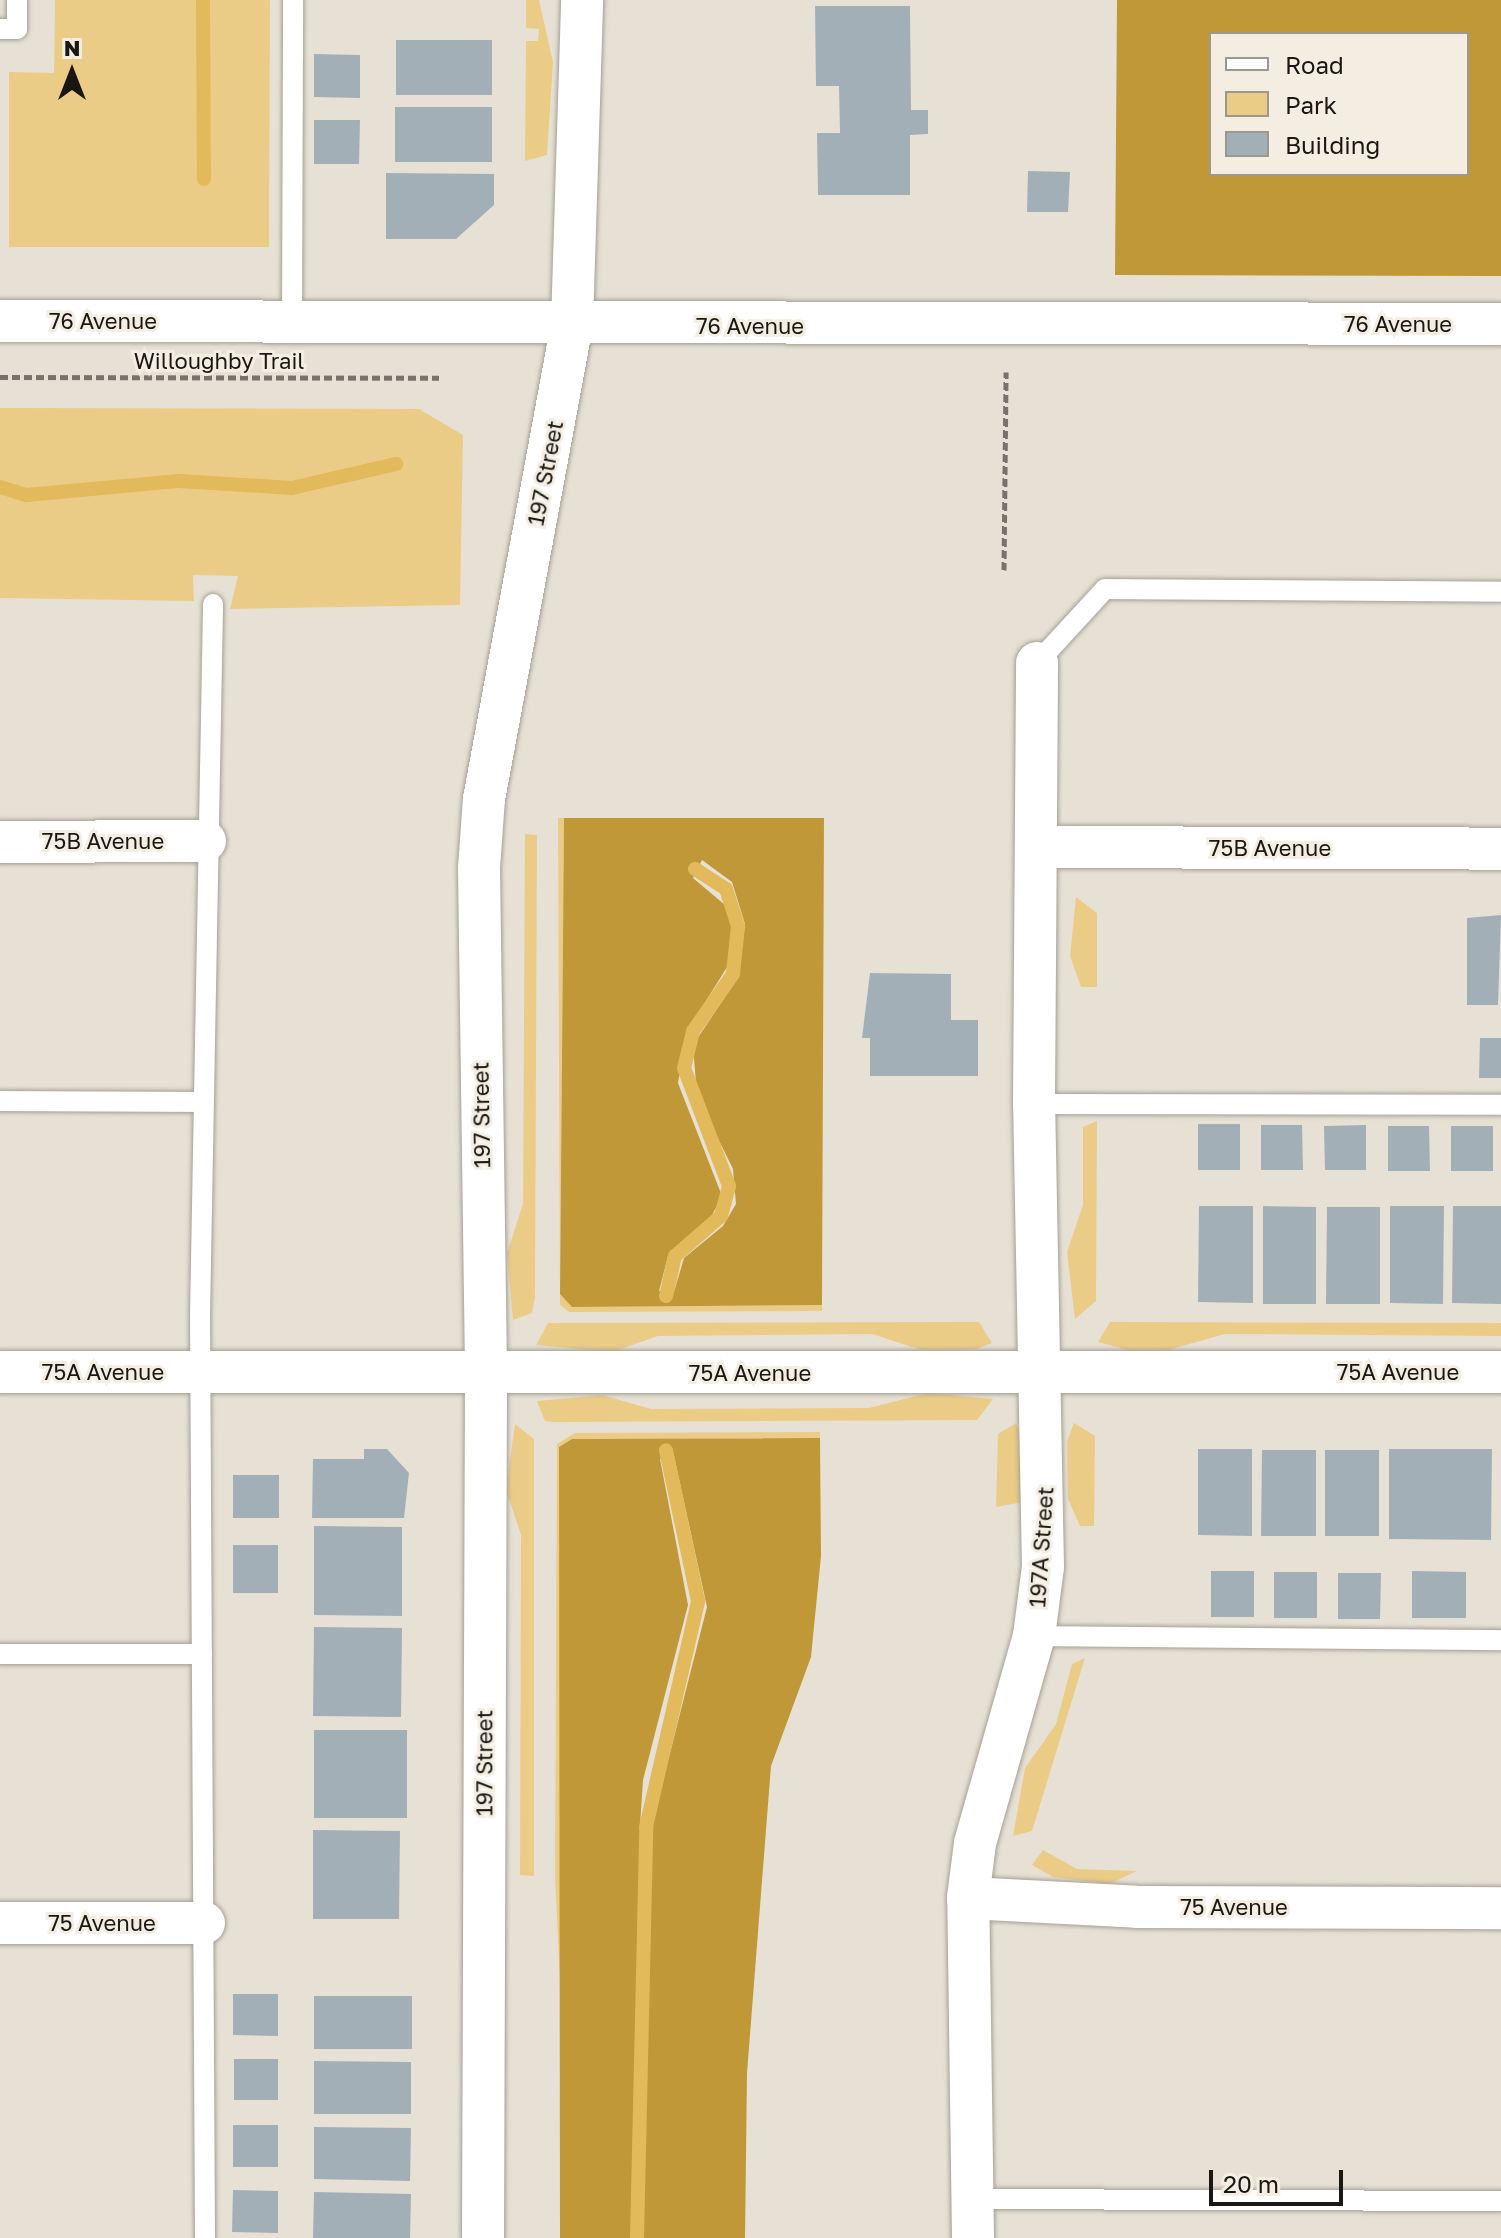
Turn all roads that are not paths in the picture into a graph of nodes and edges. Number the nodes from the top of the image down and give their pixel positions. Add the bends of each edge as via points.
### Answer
1 (17, 0) edge
2 (293, 0) edge
3 (582, 0) edge
4 (0, 29) edge
5 (0, 321) edge
6 (292, 321) junction
7 (572, 324) junction
8 (1501, 324) edge
9 (1501, 592) edge
10 (213, 604) dead end
11 (1037, 663) joint
12 (205, 841) junction
13 (0, 842) edge
14 (1038, 847) junction
15 (1501, 849) edge
16 (0, 1101) edge
17 (203, 1102) junction
18 (1034, 1104) junction
19 (1501, 1105) edge
20 (486, 1370) junction
21 (0, 1372) edge
22 (1501, 1372) edge
23 (203, 1373) junction
24 (1044, 1373) junction
25 (1034, 1636) junction
26 (1501, 1640) edge
27 (0, 1654) edge
28 (202, 1654) junction
29 (968, 1898) junction
30 (1501, 1908) edge
31 (0, 1923) edge
32 (204, 1923) junction
33 (1501, 2201) edge
34 (972, 2219) edge
35 (205, 2238) edge
36 (483, 2238) edge

1 - 4 lane via 17,29
2 - 6 lane
3 - 7 street, 197 Street
5 - 6 street, 76 Avenue
6 - 7 street, 76 Avenue
7 - 8 street, 76 Avenue
7 - 20 street, 197 Street via 484,799 478,936
9 - 11 lane via 1105,589
10 - 12 lane via 213,790
11 - 14 street, 197A Street
12 - 13 street, 75B Avenue
12 - 17 lane
14 - 15 street, 75B Avenue
14 - 18 street, 197A Street
16 - 17 lane
17 - 23 lane
18 - 19 lane
18 - 24 street, 197A Street
20 - 23 street, 75A Avenue
20 - 24 street, 75A Avenue
20 - 36 street, 197 Street
21 - 23 street, 75A Avenue
22 - 24 street, 75A Avenue
23 - 28 lane
24 - 25 street, 197A Street via 1044,1554
25 - 26 lane
25 - 29 street, 197A Street via 975,1843
27 - 28 lane
28 - 32 lane
29 - 30 street, 75 Avenue via 1137,1907
29 - 34 street, 197A Street
31 - 32 street, 75 Avenue
32 - 35 lane
33 - 34 lane

